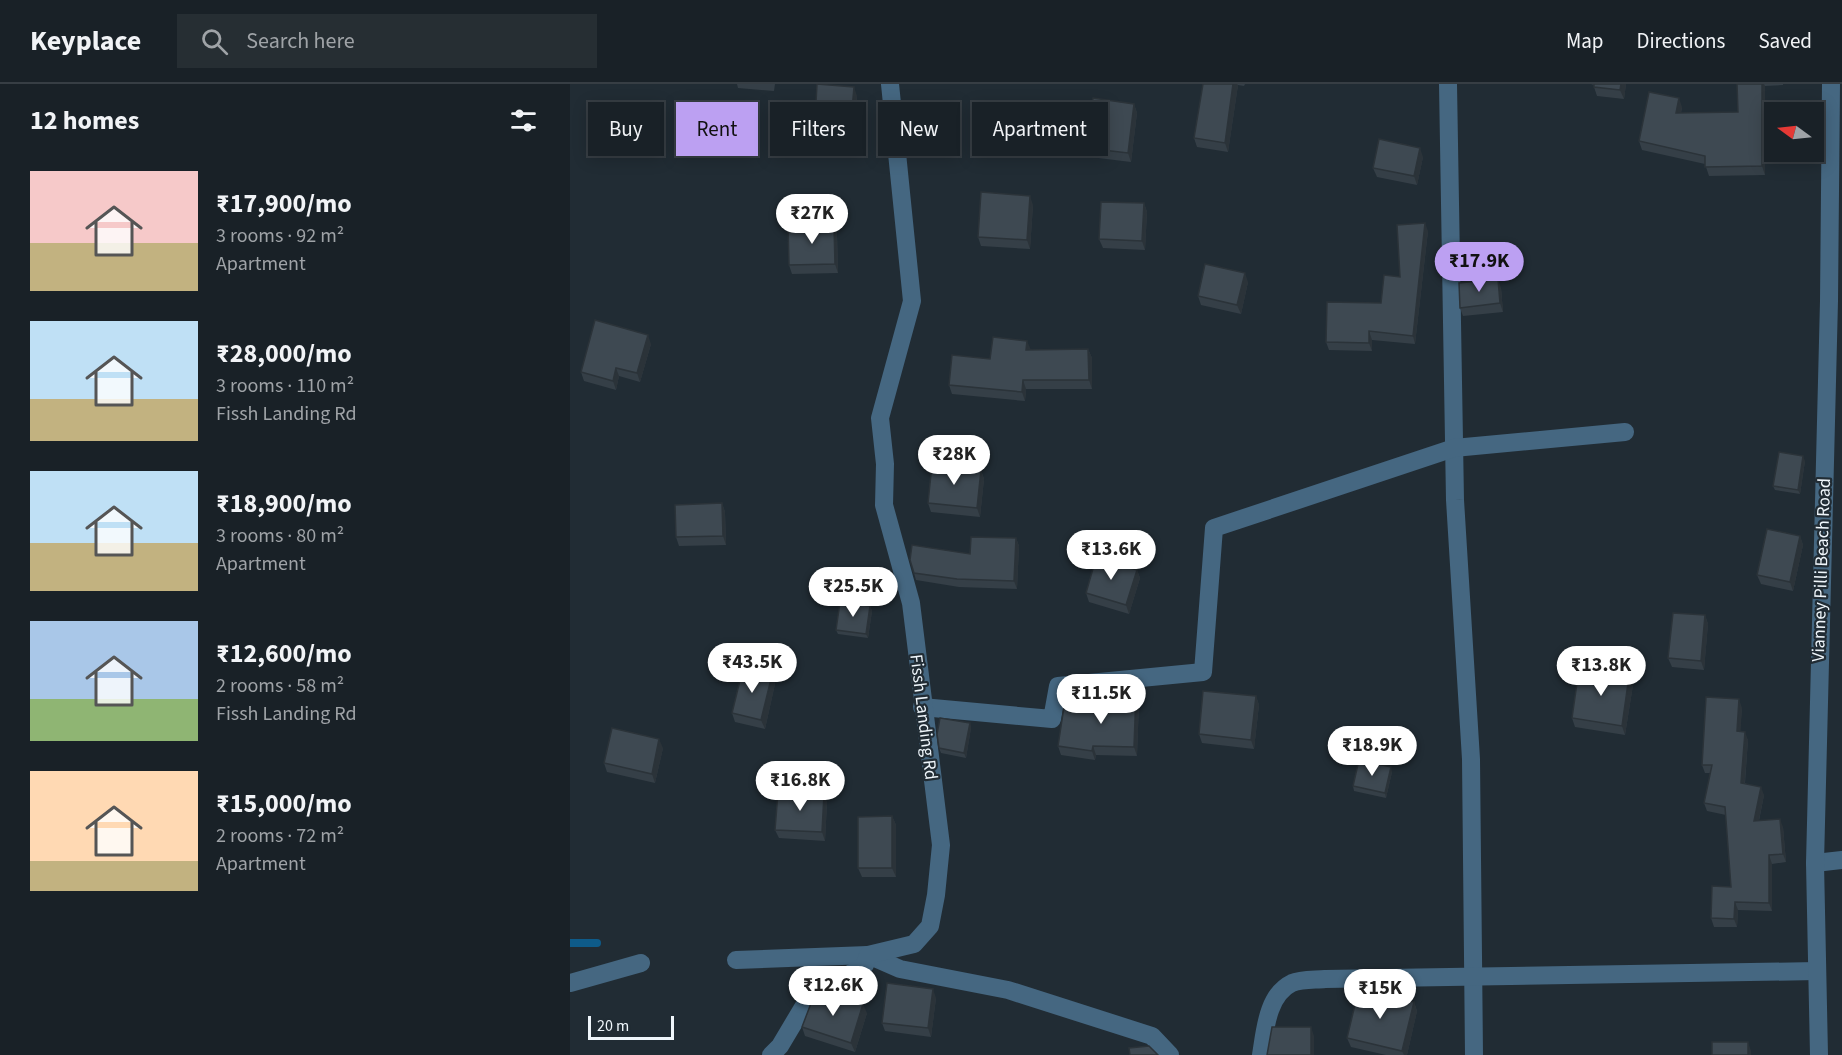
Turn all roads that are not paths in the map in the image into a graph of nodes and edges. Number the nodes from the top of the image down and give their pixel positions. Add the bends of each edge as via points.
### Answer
1 (890, 84) edge
2 (1448, 84) edge
3 (1831, 84) edge
4 (1625, 432) dead end
5 (1454, 448) junction
6 (922, 707) junction
7 (1842, 860) edge
8 (1815, 863) junction
9 (868, 955) junction
10 (736, 960) dead end
11 (640, 963) dead end
12 (1817, 971) junction
13 (1473, 977) junction
14 (570, 983) edge
15 (771, 1055) edge
16 (1170, 1055) edge
17 (1261, 1055) edge
18 (1474, 1055) edge
19 (1819, 1055) edge

1 - 6 street, Fissh Landing Rd via 912,301 880,418 884,505 910,603
2 - 5 street
3 - 8 street, Vianney Pilli Beach Road
4 - 5 street
5 - 6 street via 1214,528 1203,672 1058,686 1052,719
5 - 13 street via 1472,759
6 - 9 street, Fissh Landing Rd via 941,845 930,926 914,944
7 - 8 street
8 - 12 street, Vianney Pilli Beach Road
9 - 10 street
9 - 15 street via 865,965 808,999
9 - 16 street via 900,969 1008,990 1152,1036
11 - 14 street
12 - 13 street
12 - 19 street, Vianney Pilli Beach Road
13 - 17 street via 1325,978 1293,982 1278,993 1268,1016
13 - 18 street

